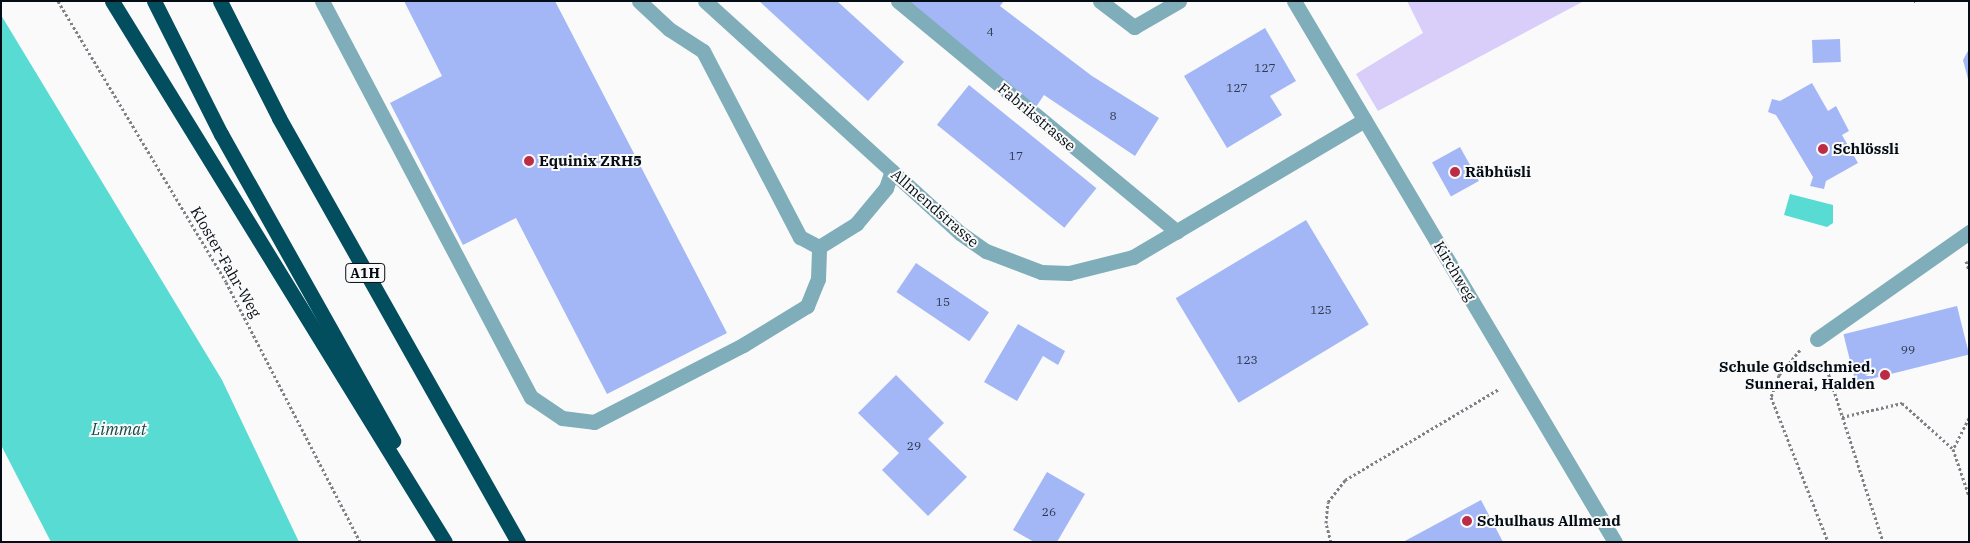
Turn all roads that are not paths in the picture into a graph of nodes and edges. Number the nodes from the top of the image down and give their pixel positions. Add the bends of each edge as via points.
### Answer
1 (112, 1) edge
2 (154, 1) edge
3 (220, 1) edge
4 (322, 1) edge
5 (639, 1) edge
6 (704, 1) edge
7 (898, 1) edge
8 (1100, 1) edge
9 (1179, 1) edge
10 (1294, 1) edge
11 (1365, 120) junction
12 (892, 171) junction
13 (1176, 232) junction
14 (1969, 232) edge
15 (819, 247) junction
16 (1817, 339) road end
17 (445, 542) edge
18 (451, 542) edge
19 (518, 542) edge
20 (1615, 542) edge

1 - 17 highway
2 - 18 highway via 221,134
3 - 19 highway, A1H via 283,126
4 - 15 street via 531,397 562,418 594,422 743,345 807,306 818,279
5 - 15 street via 669,29 703,51 800,237
6 - 12 street, Allmendstrasse
7 - 13 street, Fabrikstrasse
8 - 9 street via 1134,27
10 - 11 street, Kirchweg
11 - 13 street, Allmendstrasse
11 - 20 street, Kirchweg
12 - 13 street, Allmendstrasse via 986,251 1040,272 1100,268
12 - 15 street via 886,188 856,224
14 - 16 street

